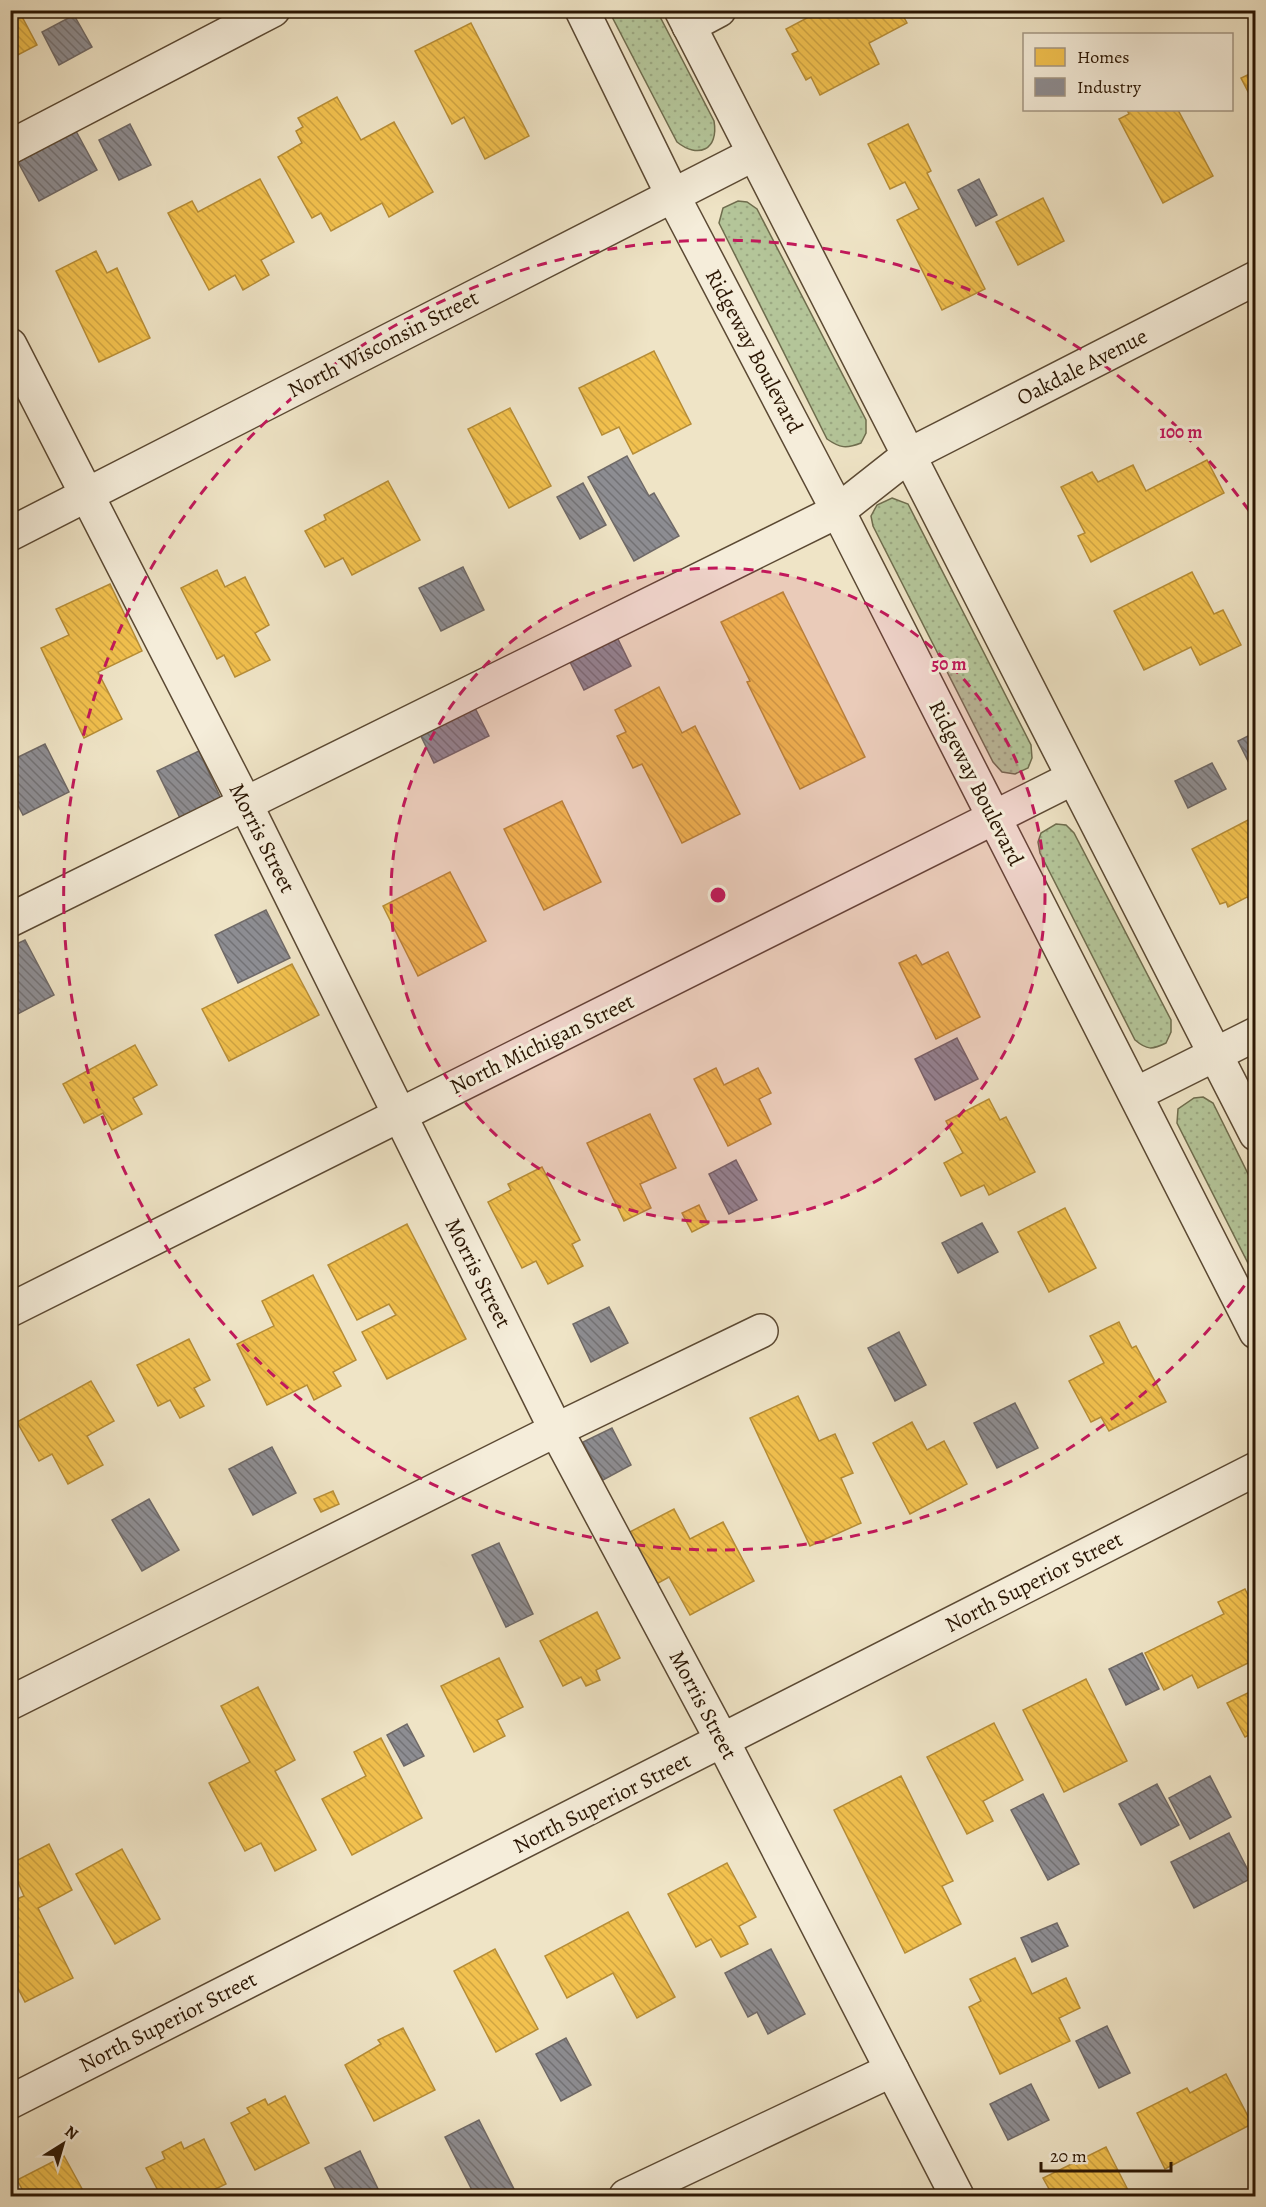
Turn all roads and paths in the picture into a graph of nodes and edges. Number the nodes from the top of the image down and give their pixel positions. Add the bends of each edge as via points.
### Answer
1 (273, 10) edge
2 (582, 10) edge
3 (719, 10) edge
4 (685, 18) edge
5 (10, 147) edge
6 (754, 154) junction
7 (673, 196) junction
8 (1256, 278) edge
9 (10, 345) edge
10 (909, 455) junction
11 (87, 496) junction
12 (838, 511) junction
13 (10, 534) edge
14 (1073, 778) junction
15 (244, 803) junction
16 (994, 819) junction
17 (10, 920) edge
18 (1256, 1034) edge
19 (1215, 1054) junction
20 (1136, 1094) junction
21 (399, 1115) junction
22 (1256, 1134) edge
23 (10, 1310) edge
24 (761, 1331) dead end
25 (1256, 1332) edge
26 (556, 1430) junction
27 (1256, 1469) edge
28 (10, 1703) edge
29 (723, 1742) junction
30 (892, 2070) junction
31 (10, 2102) edge
32 (626, 2196) edge
33 (957, 2196) edge

1 - 5 street
2 - 7 street, Ridgeway Boulevard
3 - 4 street
4 - 6 street
6 - 7 street, North Wisconsin Street
6 - 10 street
7 - 11 street, North Wisconsin Street
7 - 12 street, Ridgeway Boulevard
8 - 10 street, Oakdale Avenue
9 - 11 street, Morris Street
10 - 12 street, Oakdale Avenue
10 - 14 street
11 - 13 street, North Wisconsin Street
11 - 15 street, Morris Street
12 - 15 street, Oakdale Avenue
12 - 16 street, Ridgeway Boulevard
14 - 16 street, North Michigan Street
14 - 19 street
15 - 17 street, Oakdale Avenue
15 - 21 street, Morris Street
16 - 20 street, Ridgeway Boulevard
16 - 21 street, North Michigan Street
18 - 19 street
19 - 20 street
19 - 22 street
20 - 25 street, Ridgeway Boulevard
21 - 23 street, North Michigan Street
21 - 26 street, Morris Street
24 - 26 street
26 - 28 street
26 - 29 street, Morris Street
27 - 29 street, North Superior Street
29 - 30 street, Morris Street
29 - 31 street, North Superior Street
30 - 32 street
30 - 33 street, Morris Street

